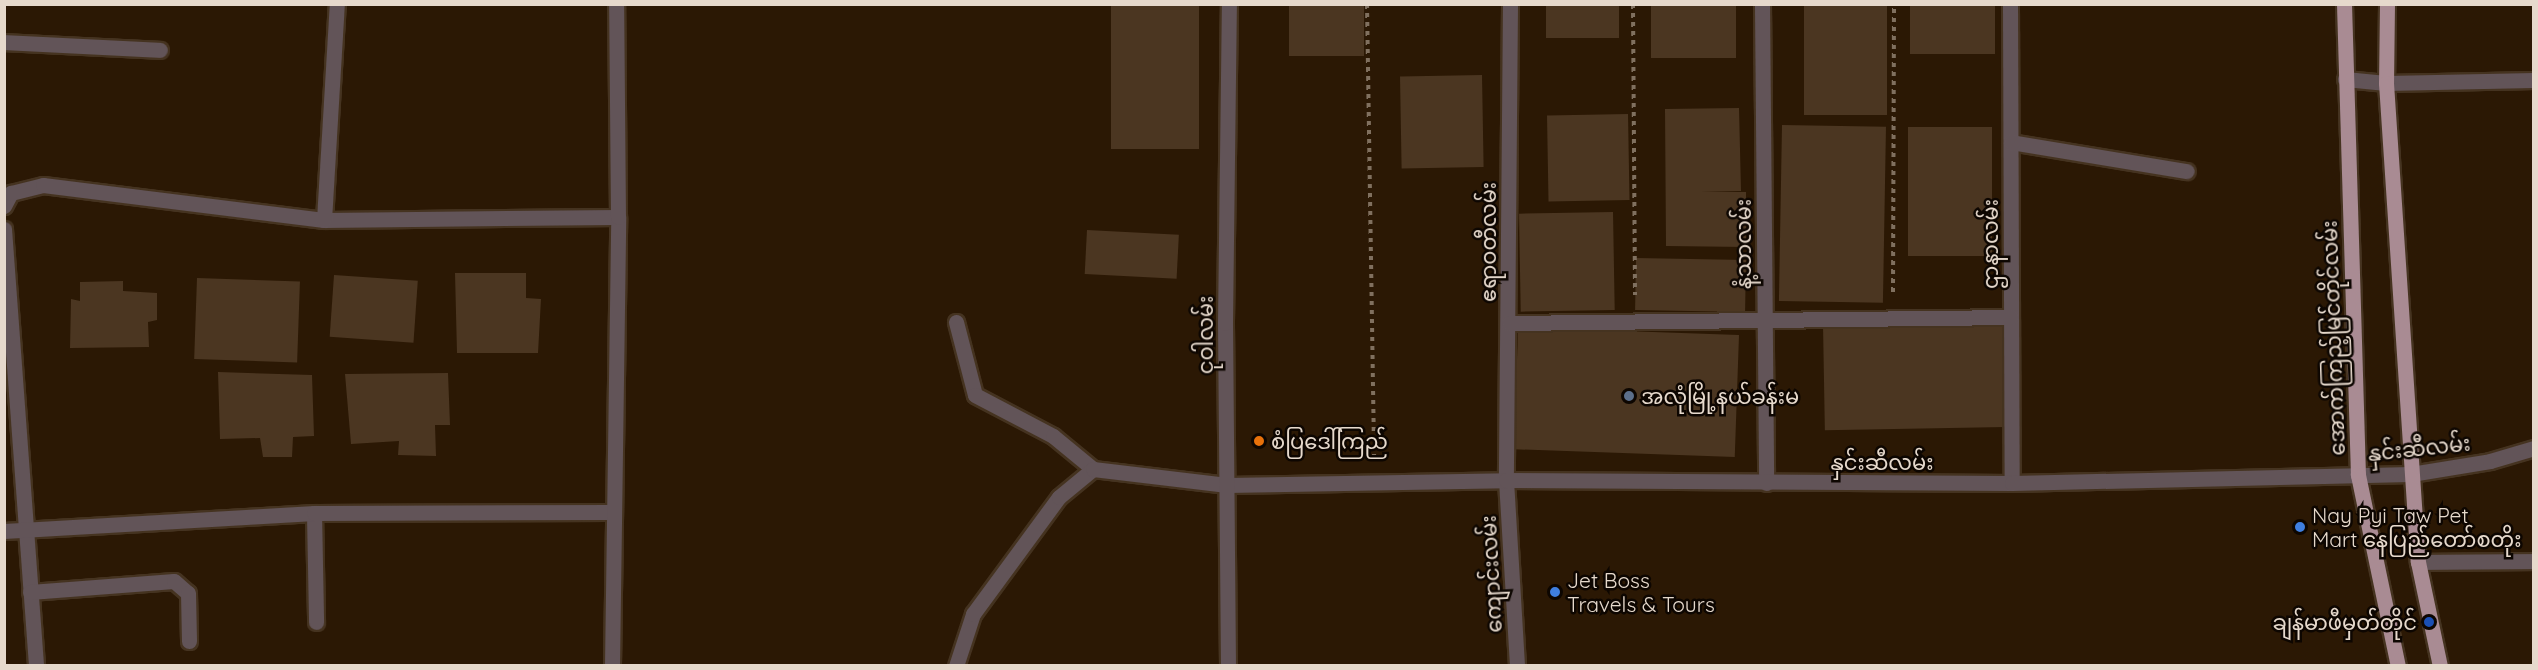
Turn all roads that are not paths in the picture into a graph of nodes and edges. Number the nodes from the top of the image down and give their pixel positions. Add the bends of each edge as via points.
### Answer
1 (337, 4) edge
2 (616, 4) edge
3 (1228, 4) edge
4 (1510, 4) edge
5 (1762, 4) edge
6 (2010, 4) edge
7 (2344, 4) edge
8 (2386, 4) edge
9 (4, 42) edge
10 (160, 50) dead end
11 (2345, 79) junction
12 (2534, 80) edge
13 (2386, 83) junction
14 (2011, 141) junction
15 (2187, 171) dead end
16 (4, 206) edge
17 (618, 217) junction
18 (324, 220) junction
19 (4, 229) edge
20 (2011, 317) junction
21 (1765, 319) junction
22 (956, 322) dead end
23 (1509, 323) junction
24 (2534, 448) edge
25 (1093, 469) junction
26 (2411, 474) junction
27 (2358, 475) junction
28 (1506, 480) junction
29 (1766, 483) junction
30 (2012, 483) junction
31 (1227, 485) junction
32 (612, 512) junction
33 (314, 513) junction
34 (26, 529) junction
35 (4, 531) edge
36 (2534, 561) edge
37 (2418, 562) junction
38 (30, 592) junction
39 (316, 622) dead end
40 (189, 641) dead end
41 (36, 666) edge
42 (612, 666) edge
43 (956, 666) edge
44 (1228, 666) edge
45 (1518, 666) edge
46 (2398, 666) edge
47 (2440, 666) edge

1 - 18 street
2 - 17 street
3 - 31 street, ငုဝါလမ်း
4 - 23 street, ဧရာဝတီလမ်း
5 - 21 street, နံ့သာလမ်း
6 - 14 street, ဌာနာလမ်း
7 - 11 main road, အောက်ကြည့်မြင်တိုင်လမ်း
8 - 13 main road
9 - 10 street
11 - 13 street
11 - 27 main road, အောက်ကြည့်မြင်တိုင်လမ်း
12 - 13 street
13 - 26 main road
14 - 15 street
14 - 20 street, ဌာနာလမ်း
16 - 18 street via 11,193 43,185
17 - 18 street
17 - 32 street
19 - 34 street
20 - 21 street
20 - 30 street, ဌာနာလမ်း
21 - 23 street
21 - 29 street, နံ့သာလမ်း
22 - 25 street via 975,395 1053,436
23 - 28 street, ဧရာဝတီလမ်း
24 - 26 street, နှင်းဆီလမ်း via 2490,461
25 - 31 street, နှင်းဆီလမ်း
25 - 43 street via 1059,497 973,614
26 - 27 street, နှင်းဆီလမ်း
26 - 37 main road
27 - 30 street, နှင်းဆီလမ်း
27 - 46 main road, အောက်ကြည့်မြင်တိုင်လမ်း
28 - 29 street, နှင်းဆီလမ်း
28 - 31 street, နှင်းဆီလမ်း
28 - 45 street, ကျောင်းလမ်း
29 - 30 street, နှင်းဆီလမ်း
31 - 44 street, ငုဝါလမ်း
32 - 33 street
32 - 42 street
33 - 34 street
33 - 39 street
34 - 35 street
34 - 38 street
36 - 37 street
37 - 47 main road
38 - 40 street via 174,581 188,593
38 - 41 street

